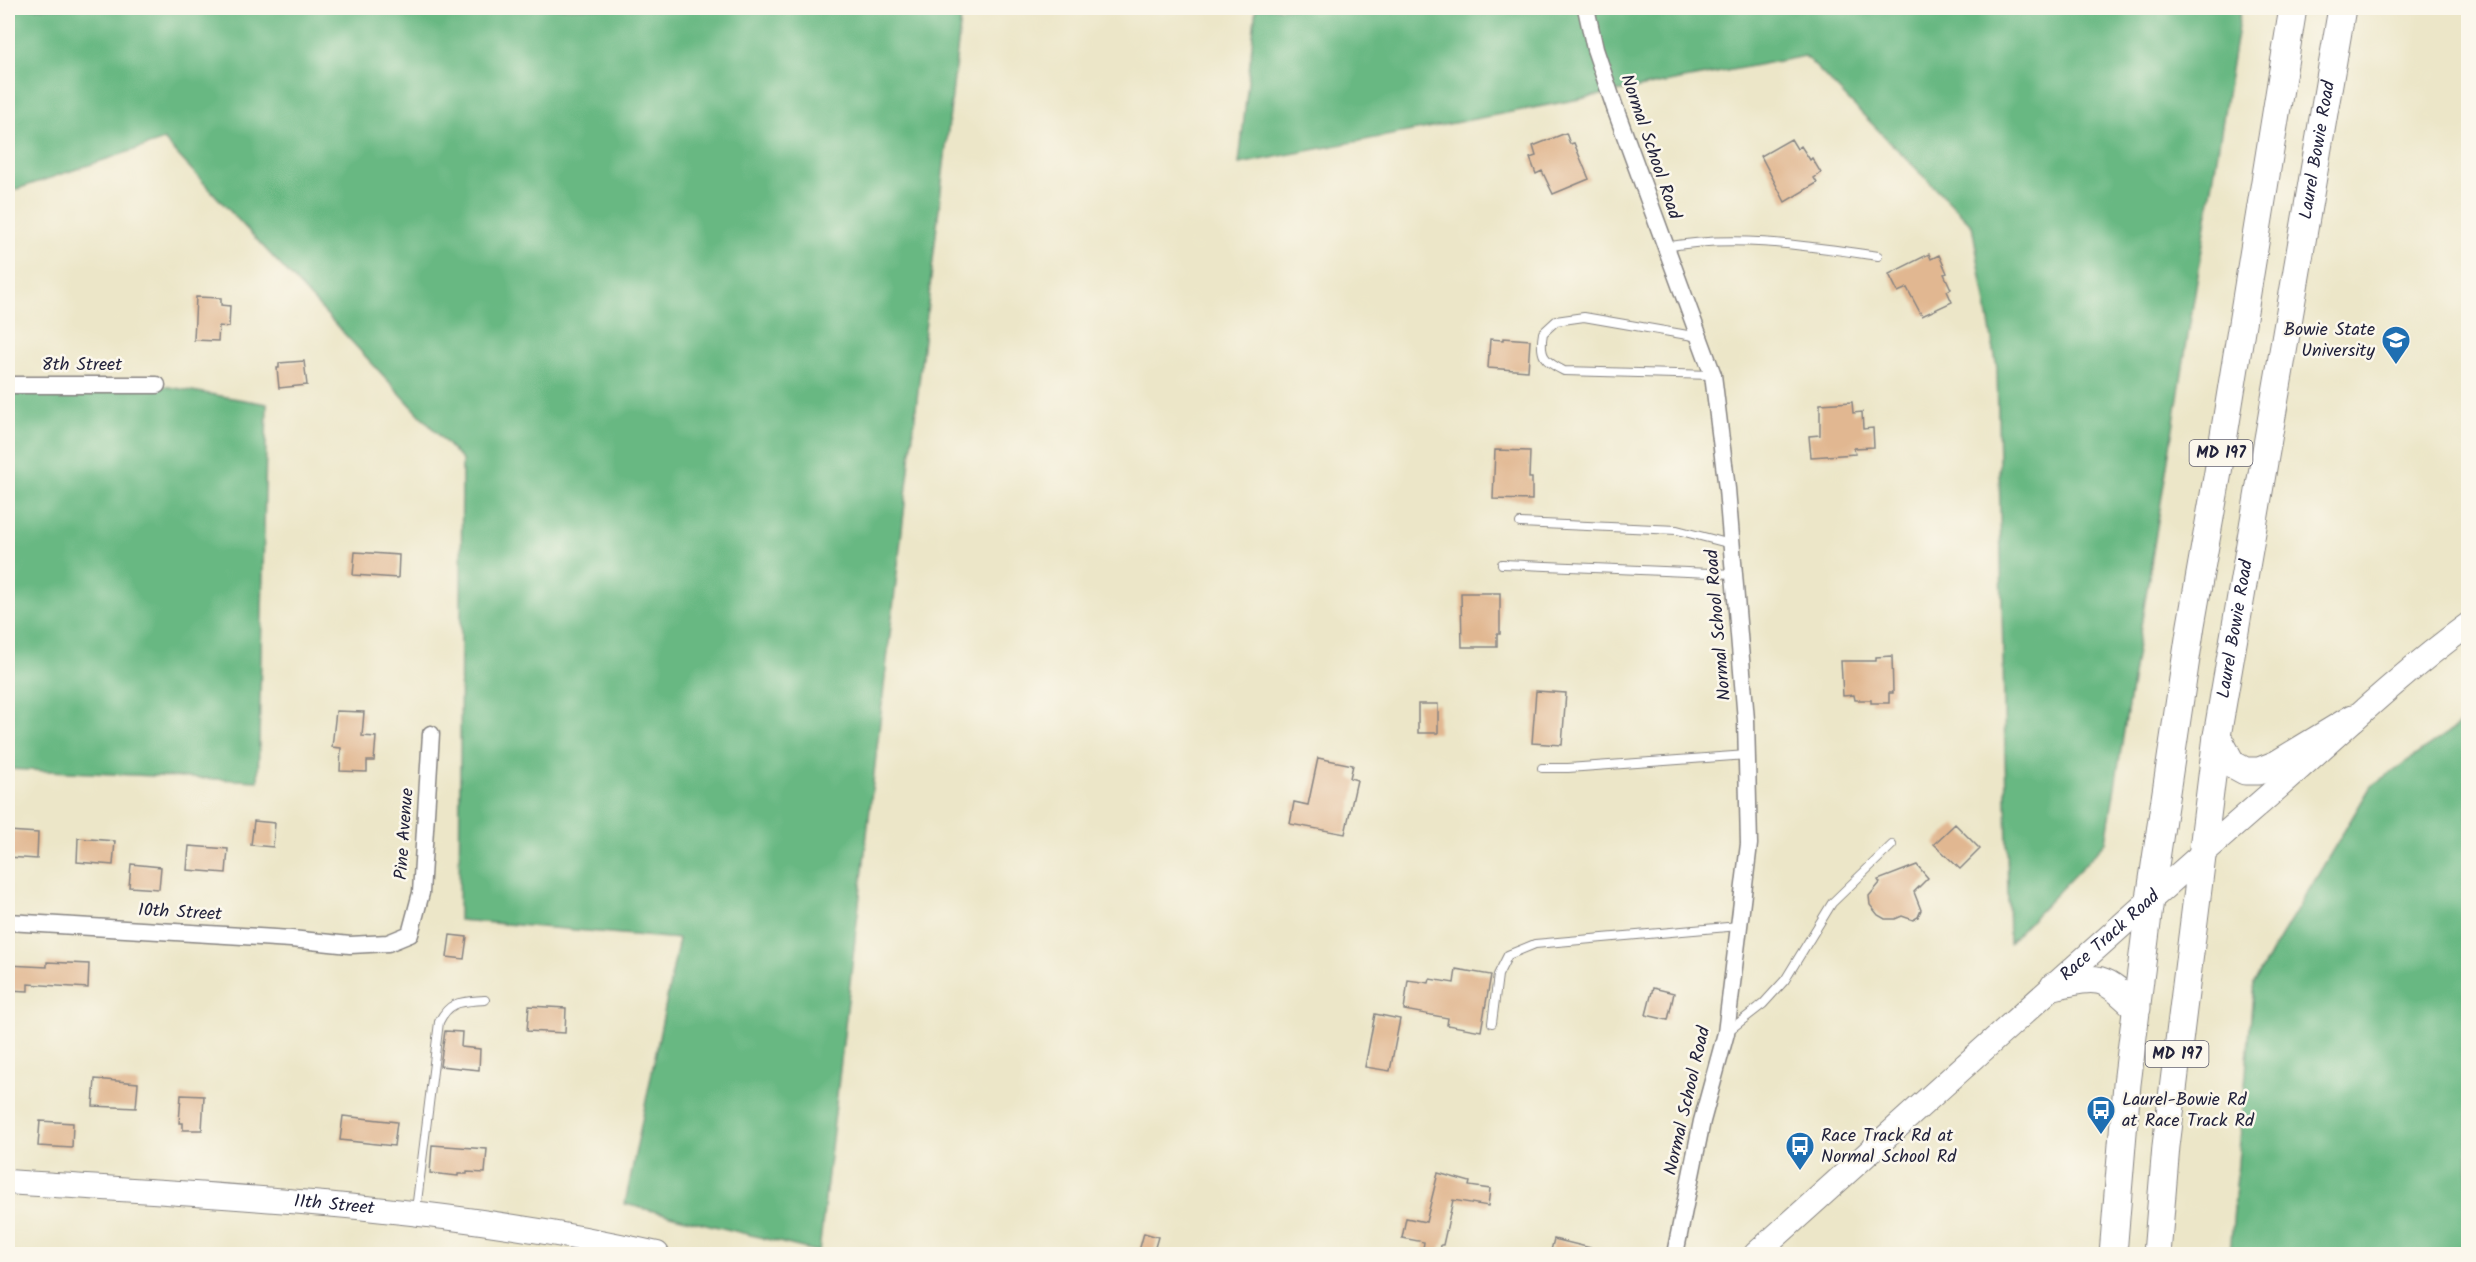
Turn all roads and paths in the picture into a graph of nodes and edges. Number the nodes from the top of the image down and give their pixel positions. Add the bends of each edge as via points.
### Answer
1 (1586, 8) edge
2 (2293, 8) edge
3 (2343, 8) edge
4 (1665, 247) junction
5 (1878, 256) dead end
6 (1699, 337) junction
7 (1713, 375) junction
8 (8, 385) edge
9 (157, 385) dead end
10 (1520, 523) dead end
11 (1731, 544) junction
12 (1502, 564) dead end
13 (1734, 574) junction
14 (2469, 625) edge
15 (2353, 718) junction
16 (431, 735) dead end
17 (2217, 736) junction
18 (1747, 755) junction
19 (1542, 768) dead end
20 (1892, 845) dead end
21 (2202, 855) junction
22 (2150, 899) junction
23 (8, 922) edge
24 (1739, 926) junction
25 (410, 934) joint
26 (2054, 986) junction
27 (485, 1000) dead end
28 (2137, 1008) junction
29 (1492, 1023) dead end
30 (1726, 1033) junction
31 (8, 1182) edge
32 (416, 1214) junction
33 (657, 1254) edge
34 (1675, 1254) edge
35 (1756, 1254) edge
36 (2113, 1254) edge
37 (2157, 1254) edge

1 - 4 street, Normal School Road via 1612,101
2 - 22 main road, MD 197
3 - 17 main road, Laurel Bowie Road / MD 197
4 - 5 lane via 1728,241 1779,243
4 - 6 street, Normal School Road
6 - 7 street, Normal School Road
6 - 7 lane via 1584,317 1556,321 1543,333 1540,349 1548,363 1564,371
7 - 11 street, Normal School Road
8 - 9 street, 8th Street
10 - 11 lane via 1677,530
11 - 13 street, Normal School Road
12 - 13 lane
13 - 18 street, Normal School Road
14 - 15 main road, Race Track Road
15 - 17 main road via 2259,771 2245,771 2232,764
15 - 21 main road, Race Track Road
16 - 25 street, Pine Avenue via 421,892
17 - 21 main road, Laurel Bowie Road / MD 197
18 - 19 lane
18 - 24 street, Normal School Road via 1749,844
20 - 30 lane via 1832,903 1785,980 1763,1004
21 - 22 main road, Race Track Road
21 - 37 main road, Laurel Bowie Road / MD 197 via 2166,1146
22 - 26 main road, Race Track Road
22 - 28 main road, MD 197
23 - 25 street, 10th Street via 350,945 388,943
24 - 29 lane via 1535,944 1508,955 1498,975
24 - 30 street, Normal School Road
26 - 28 main road via 2088,978 2111,984
26 - 35 main road, Race Track Road
27 - 32 lane via 455,1003 445,1010 439,1022
28 - 36 main road, MD 197
30 - 34 street, Normal School Road via 1701,1121
31 - 32 main road, 11th Street via 217,1195
32 - 33 main road, 11th Street via 546,1232

